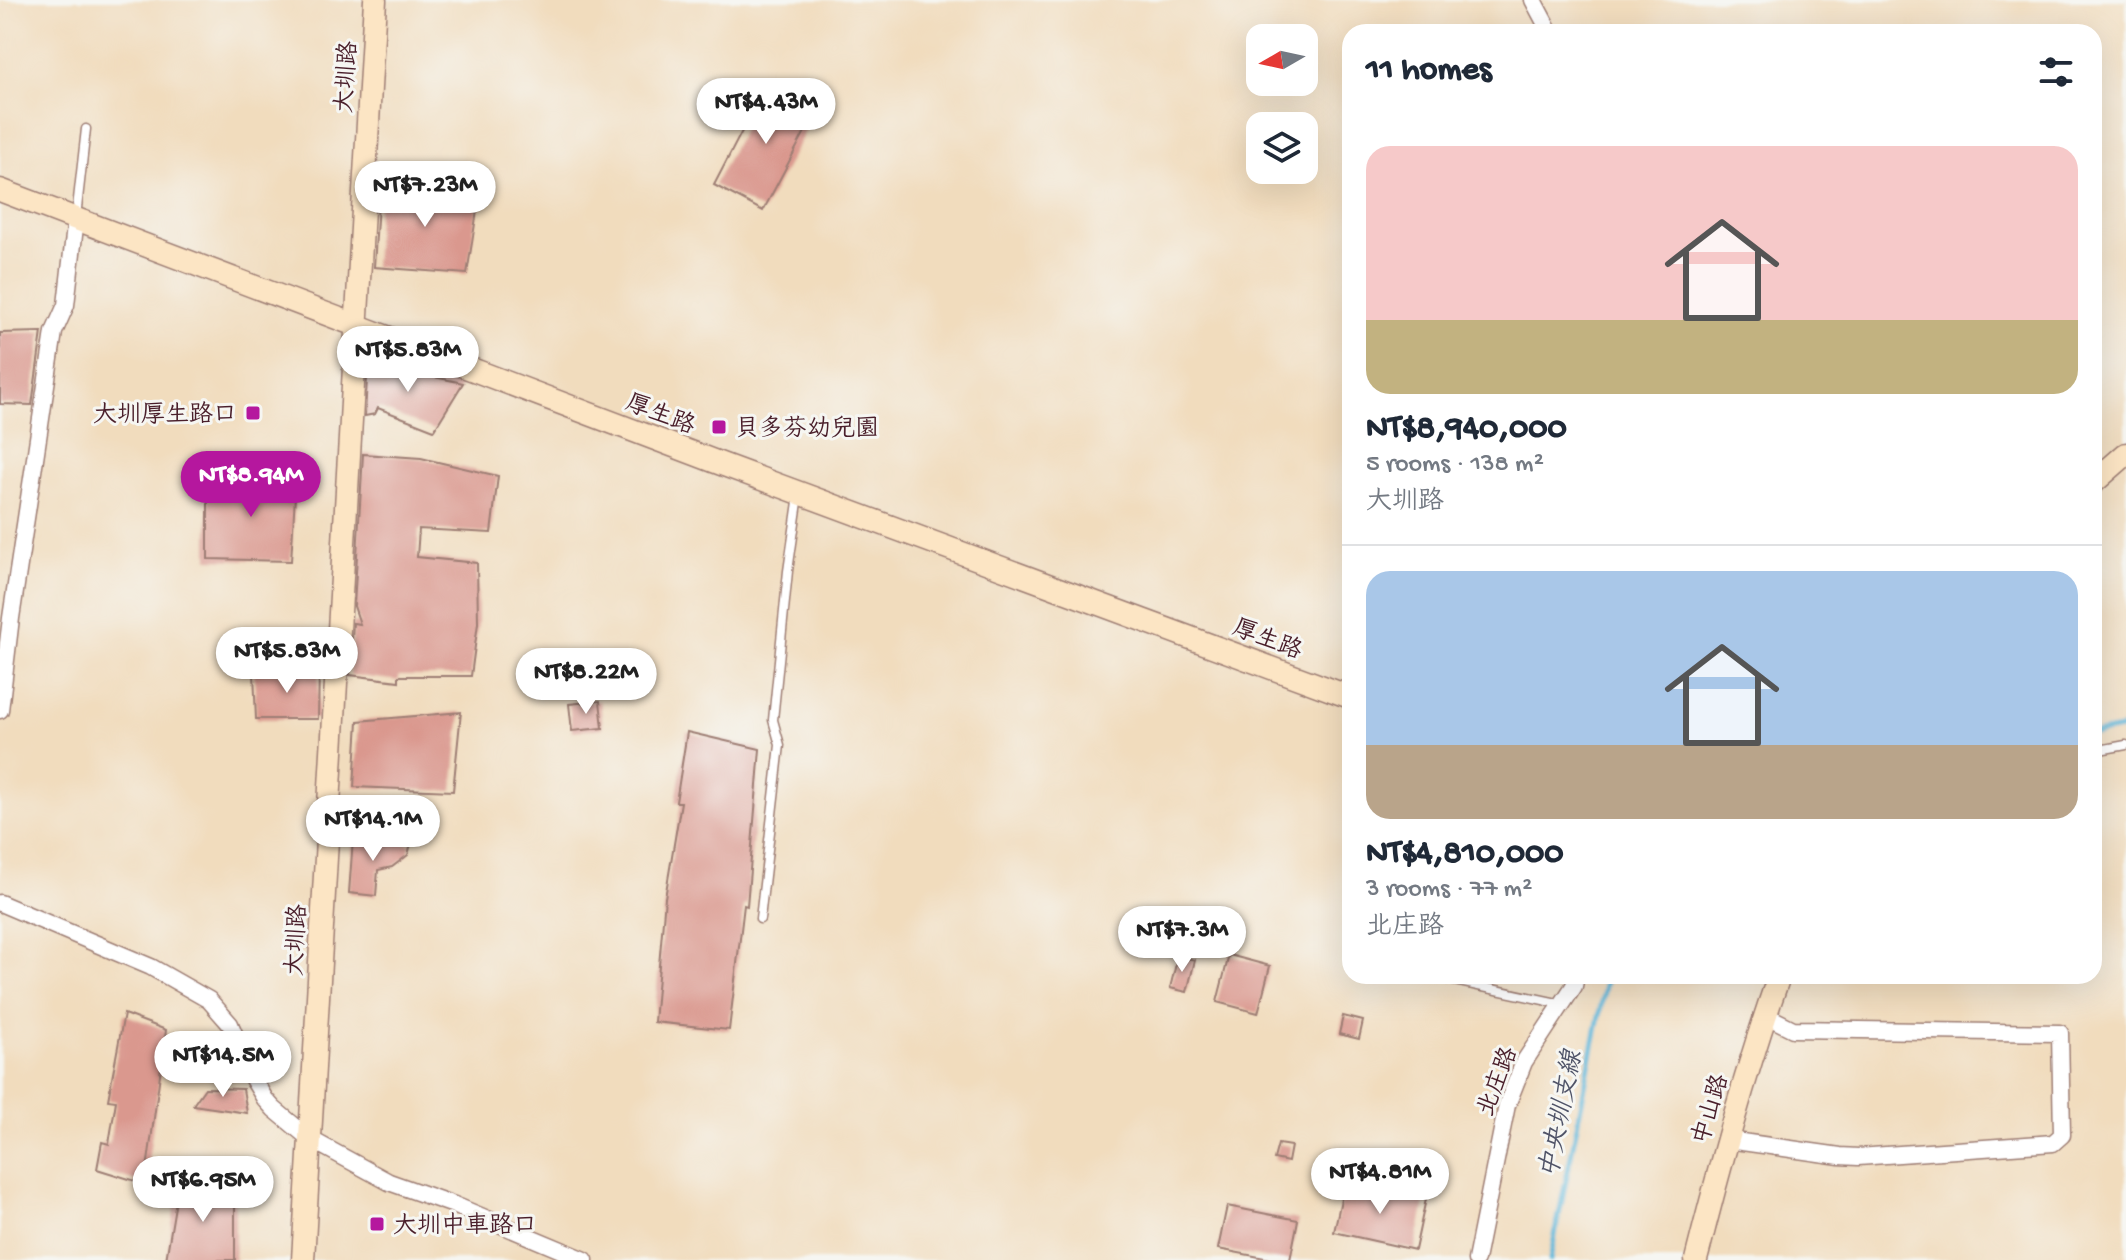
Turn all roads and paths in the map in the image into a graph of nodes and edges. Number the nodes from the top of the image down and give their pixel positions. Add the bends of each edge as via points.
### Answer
1 (375, 0) edge
2 (1533, 0) edge
3 (1546, 24) edge
4 (86, 129) dead end
5 (0, 190) edge
6 (76, 218) junction
7 (355, 326) junction
8 (2121, 463) edge
9 (2102, 476) edge
10 (800, 493) junction
11 (1342, 694) edge
12 (0, 710) edge
13 (2126, 745) edge
14 (2102, 750) edge
15 (0, 903) edge
16 (760, 919) dead end
17 (1468, 984) edge
18 (1574, 984) edge
19 (1776, 984) edge
20 (1562, 1004) junction
21 (1765, 1015) junction
22 (310, 1139) junction
23 (1728, 1140) junction
24 (303, 1260) edge
25 (585, 1260) edge
26 (1476, 1260) edge
27 (1696, 1260) edge

1 - 7 street, 大圳路
2 - 3 street
4 - 6 lane
5 - 6 street, 厚生路
6 - 7 street, 厚生路
6 - 12 street via 66,305 54,332
7 - 10 street, 厚生路
7 - 22 street, 大圳路
8 - 9 street
10 - 11 street, 厚生路
10 - 16 lane via 773,720 780,745
13 - 14 lane
15 - 22 street via 151,967 209,1000 230,1024 265,1099
17 - 20 lane
18 - 20 street, 北庄路
19 - 21 street, 中山路
20 - 26 street, 北庄路 via 1524,1062 1507,1105
21 - 23 street, 中山路
21 - 23 street via 1793,1029 2060,1033 2062,1135 2053,1143 1858,1157
22 - 24 street, 大圳路
22 - 25 street via 389,1182
23 - 27 street, 中山路

